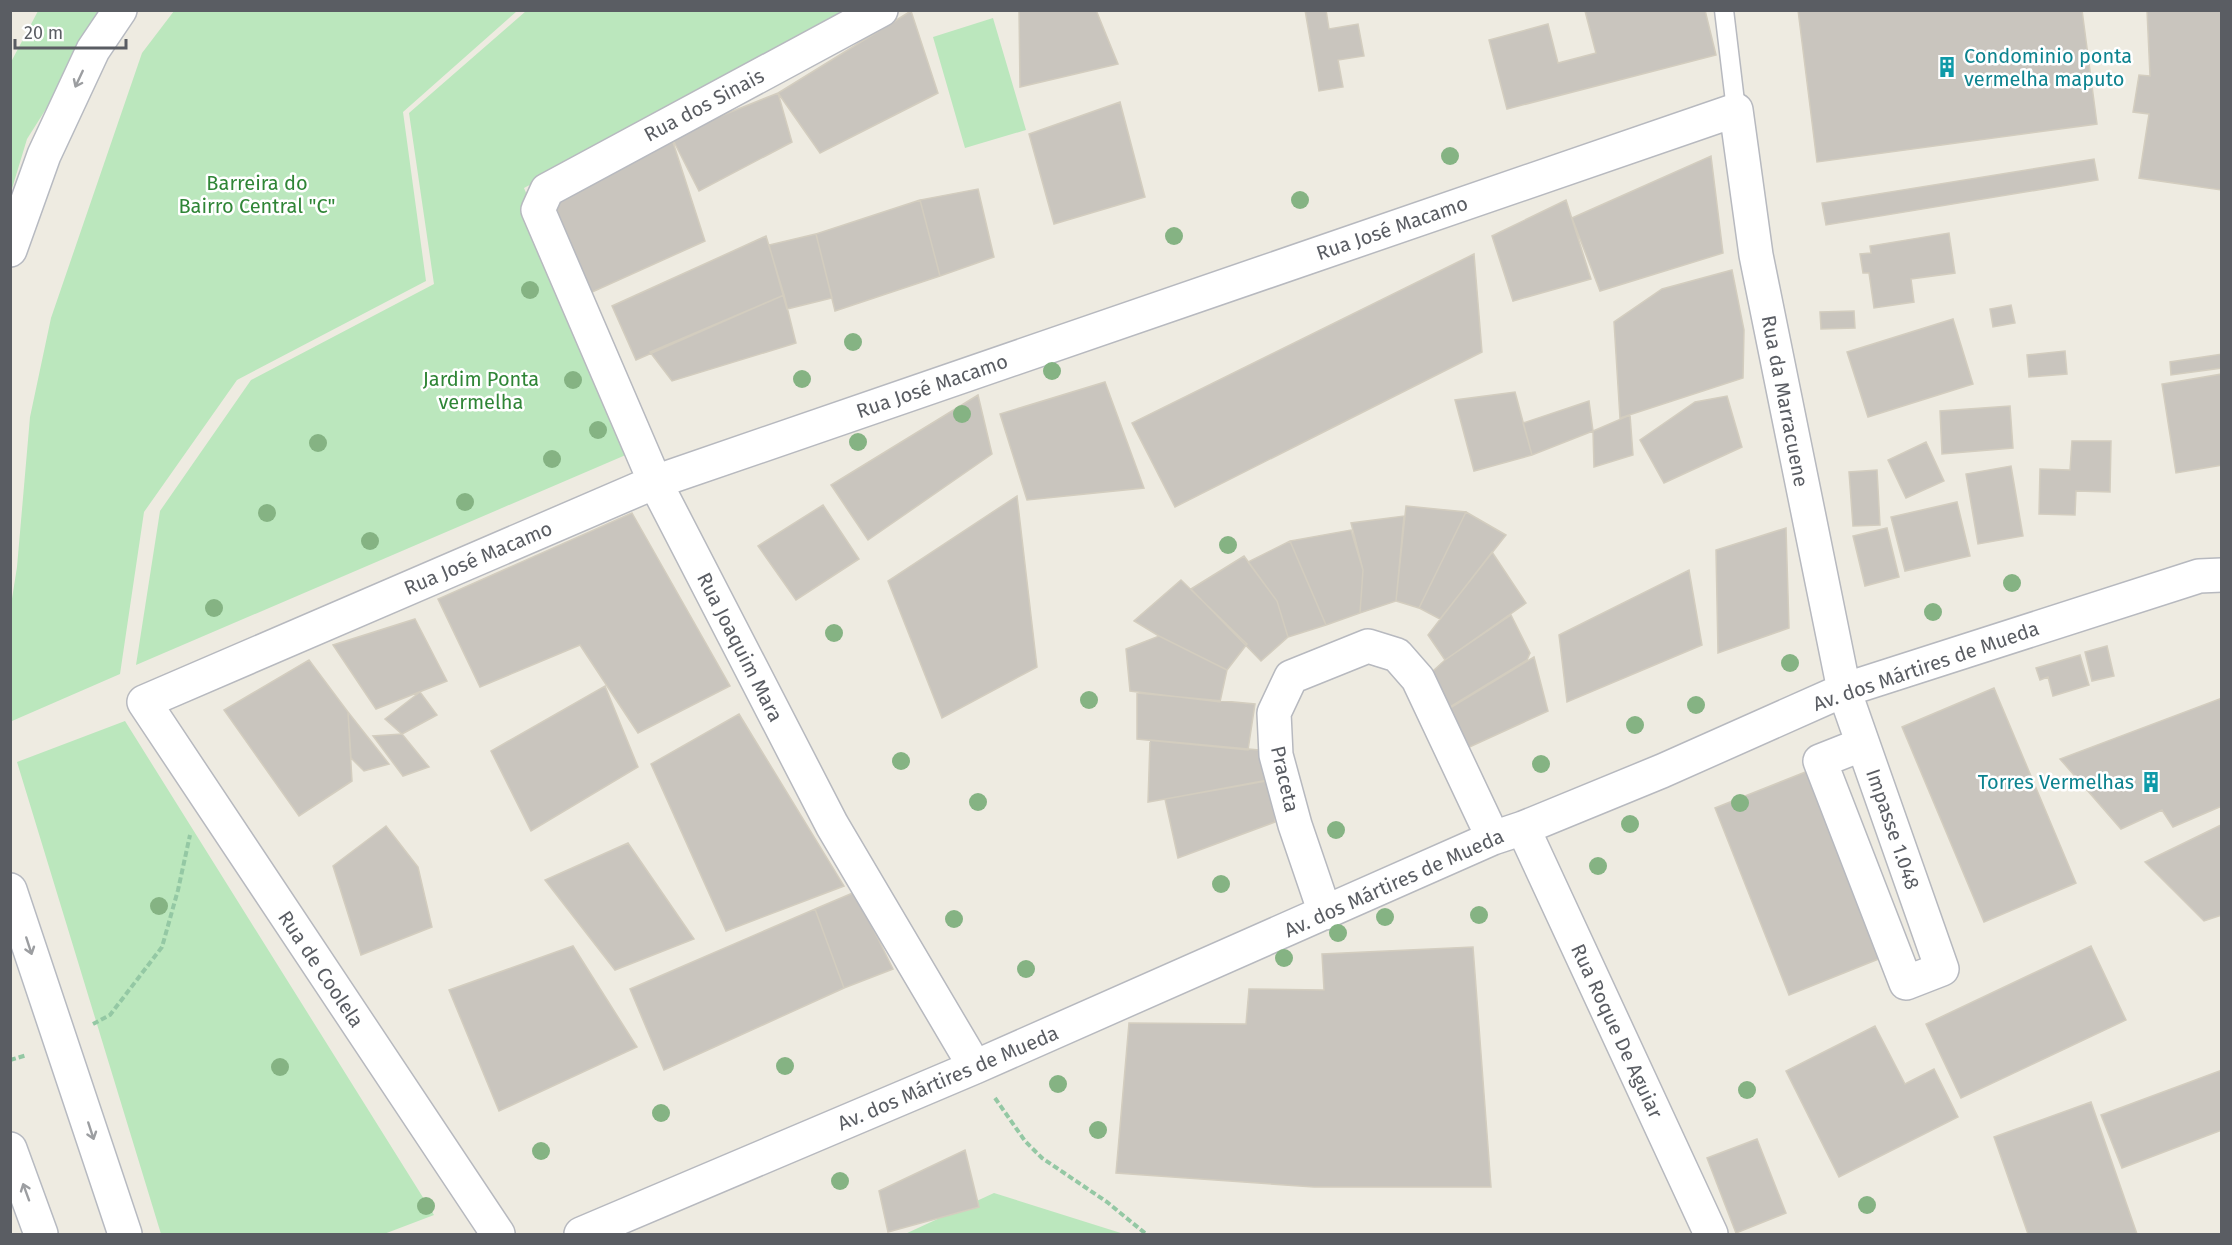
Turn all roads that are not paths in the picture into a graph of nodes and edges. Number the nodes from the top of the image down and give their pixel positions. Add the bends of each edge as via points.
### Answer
1 (120, 10) edge
2 (881, 10) edge
3 (1724, 10) edge
4 (1736, 110) junction
5 (538, 210) joint
6 (10, 250) edge
7 (655, 482) junction
8 (2222, 575) edge
9 (1844, 690) junction
10 (144, 702) joint
11 (1863, 744) junction
12 (1508, 833) junction
13 (10, 891) edge
14 (1325, 913) junction
15 (975, 1067) junction
16 (10, 1149) edge
17 (41, 1234) edge
18 (125, 1234) edge
19 (498, 1234) edge
20 (581, 1234) edge
21 (1711, 1234) edge

1 -> 6 street via 93,50 44,155
2 - 5 street, Rua dos Sinais via 547,190
3 - 4 lane
4 - 7 street, Rua José Macamo
4 - 9 street, Rua da Marracuene via 1755,255
5 - 7 street, Rua Joaquim Mara
7 - 10 street, Rua José Macamo
7 - 15 street, Rua Joaquim Mara via 832,825
8 - 9 street, Av. dos Mártires de Mueda via 2199,576
9 - 11 street, Impasse 1.048
9 - 12 street, Av. dos Mártires de Mueda via 1662,771
10 - 19 street, Rua de Coolela
11 - 11 street, Impasse 1.048 via 1942,969 1906,983 1820,761
12 - 14 street, Av. dos Mártires de Mueda
12 - 14 street, Praceta via 1418,679 1397,656 1368,646 1292,676 1274,713 1276,755
12 - 21 street, Rua Roque De Aguiar
13 -> 18 street
14 - 15 street, Av. dos Mártires de Mueda
15 - 20 street, Av. dos Mártires de Mueda
17 -> 16 street

